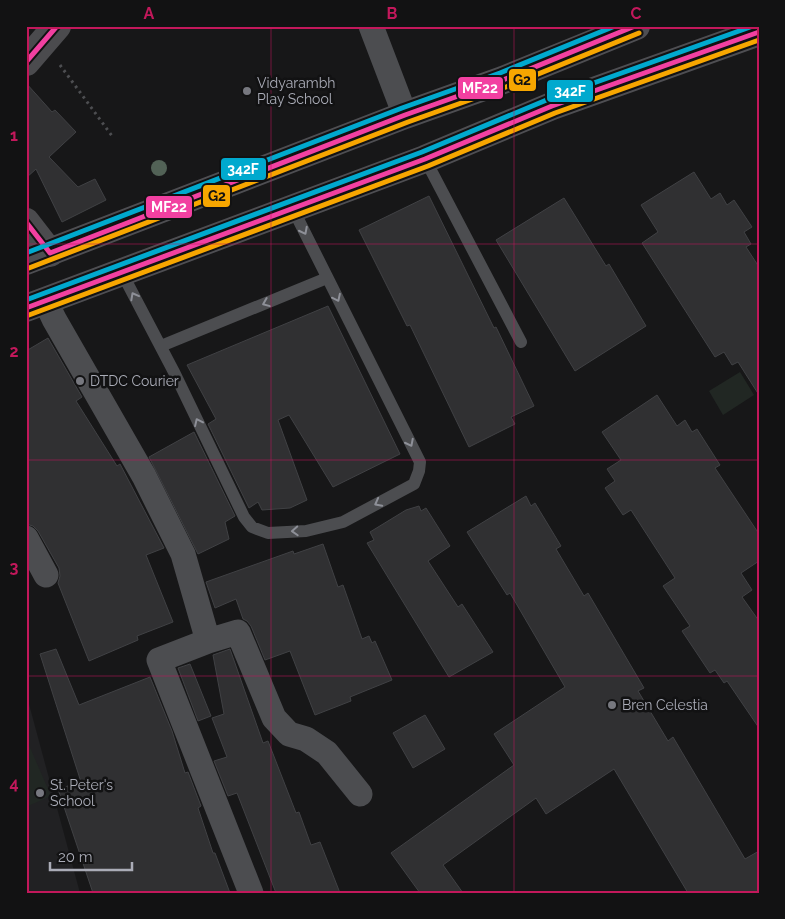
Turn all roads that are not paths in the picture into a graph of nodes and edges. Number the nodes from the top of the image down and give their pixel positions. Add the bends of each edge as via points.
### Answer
1 (371, 26) edge
2 (632, 27) edge
3 (759, 32) edge
4 (51, 34) edge
5 (26, 62) edge
6 (405, 115) junction
7 (425, 159) junction
8 (292, 208) junction
9 (26, 222) edge
10 (38, 257) edge
11 (122, 273) junction
12 (327, 278) junction
13 (36, 305) edge
14 (521, 342) dead end
15 (161, 346) junction
16 (26, 538) edge
17 (46, 575) dead end
18 (208, 641) junction
19 (360, 794) dead end
20 (251, 893) edge

1 - 6 street
2 - 6 main road via 503,80
3 - 7 main road via 552,106
4 - 5 main road
6 - 10 main road
7 - 8 main road
7 - 14 lane
8 - 11 main road
8 -> 12 lane
9 - 10 main road
11 - 13 main road
15 -> 11 lane
12 -> 15 lane
12 -> 15 lane via 420,462 414,484 343,522 306,531 268,533 252,527 244,517
13 - 18 street via 54,320 144,476 182,554
16 - 17 street
18 - 19 street via 238,632 274,718 289,734 306,739 327,753
18 - 20 street via 159,660

